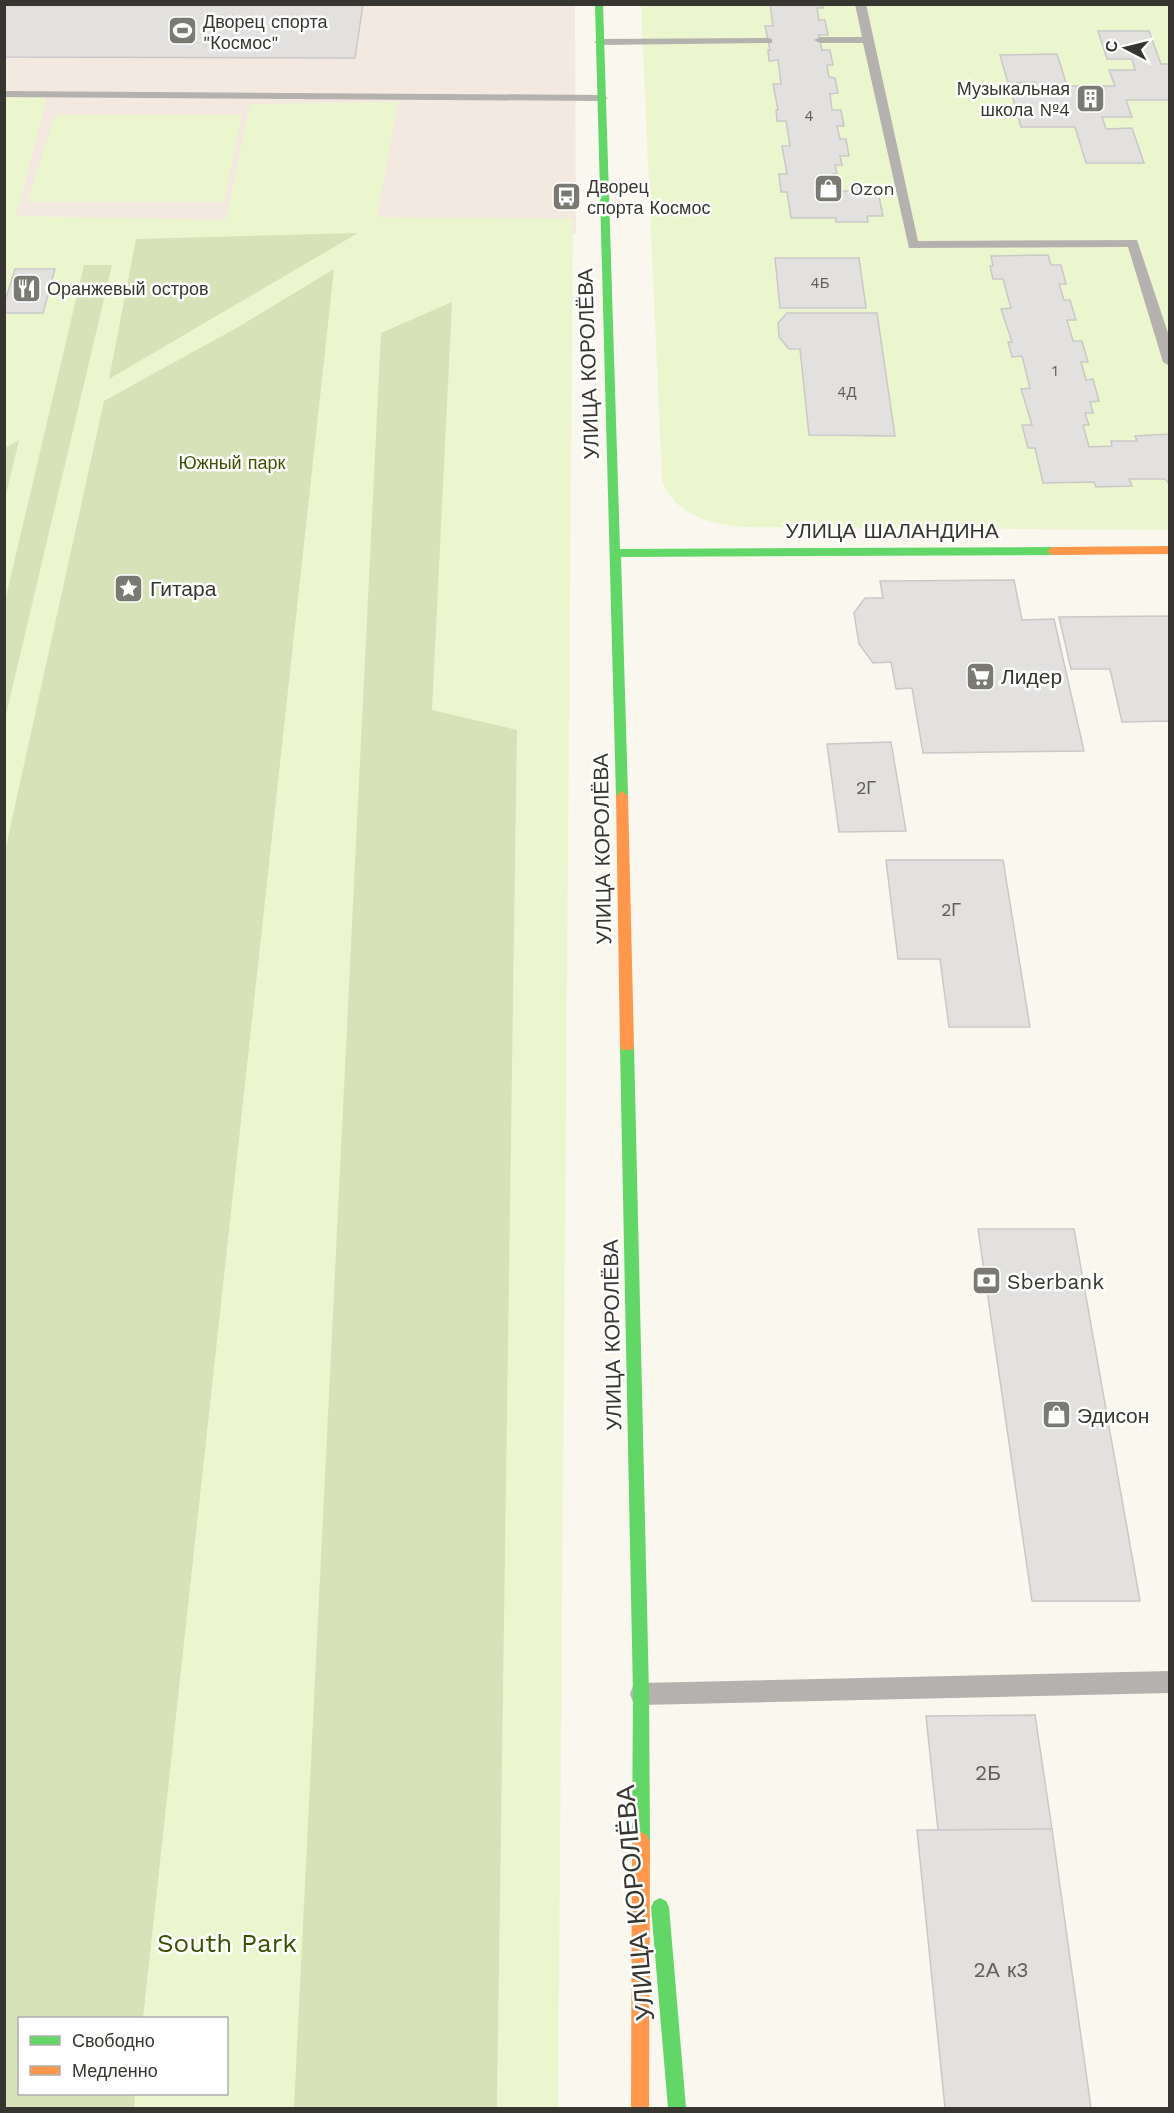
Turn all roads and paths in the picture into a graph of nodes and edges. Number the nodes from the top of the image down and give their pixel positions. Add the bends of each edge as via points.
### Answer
1 (599, 4) edge
2 (860, 4) edge
3 (820, 40) dead end
4 (867, 40) junction
5 (768, 41) dead end
6 (600, 42) junction
7 (4, 94) edge
8 (602, 98) junction
9 (1170, 362) edge
10 (1170, 550) edge
11 (616, 553) junction
12 (1170, 1682) edge
13 (641, 1694) junction
14 (656, 1860) dead end
15 (659, 1895) dead end
16 (640, 2109) edge
17 (677, 2109) edge

1 - 6 street, УЛИЦА КОРОЛЁВА
2 - 4 lane
3 - 4 lane
4 - 9 lane via 913,245 1133,243
5 - 6 lane
6 - 8 street, УЛИЦА КОРОЛЁВА
7 - 8 lane
8 - 11 street, УЛИЦА КОРОЛЁВА
10 - 11 street, УЛИЦА ШАЛАНДИНА
11 - 13 street, УЛИЦА КОРОЛЁВА
12 - 13 lane
13 - 14 street, УЛИЦА КОРОЛЁВА
13 - 16 street, УЛИЦА КОРОЛЁВА
15 - 17 street, УЛИЦА КОРОЛЁВА

